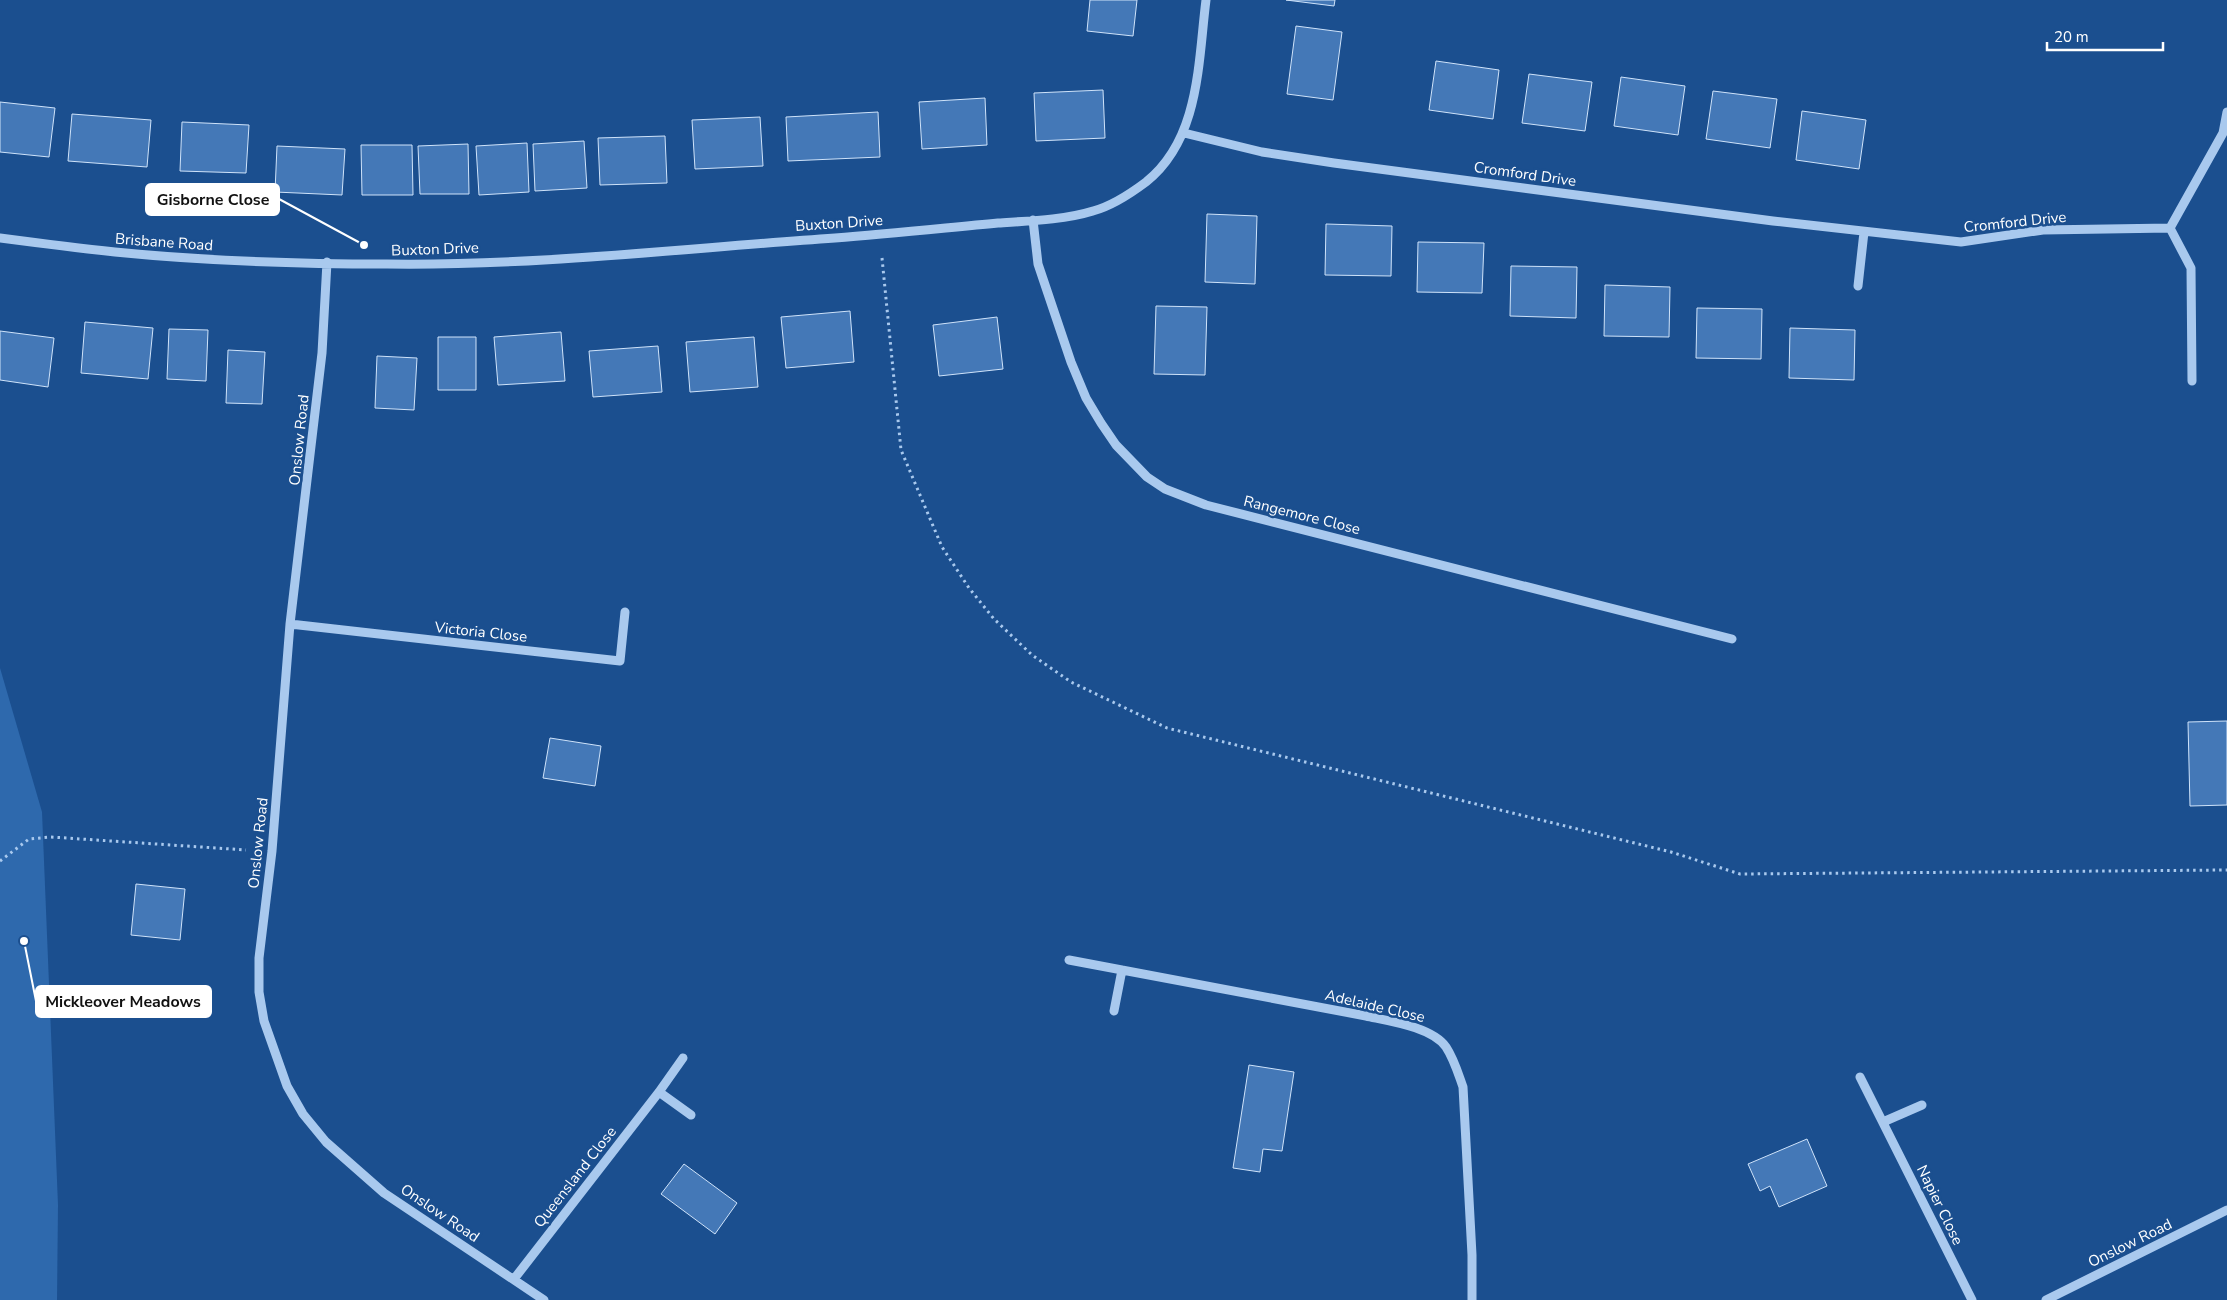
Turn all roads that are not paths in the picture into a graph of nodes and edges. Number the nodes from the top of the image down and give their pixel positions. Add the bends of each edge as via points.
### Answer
1 (1206, 0) edge
2 (2227, 112) edge
3 (1184, 133) junction
4 (2225, 133) edge
5 (1033, 220) junction
6 (2170, 228) junction
7 (1864, 232) junction
8 (0, 238) edge
9 (327, 262) junction
10 (1858, 286) dead end
11 (2192, 381) dead end
12 (625, 612) dead end
13 (290, 624) junction
14 (1732, 639) dead end
15 (1069, 960) dead end
16 (1122, 970) junction
17 (1114, 1011) dead end
18 (683, 1058) dead end
19 (1860, 1077) dead end
20 (659, 1092) junction
21 (1922, 1105) dead end
22 (691, 1115) dead end
23 (1884, 1122) junction
24 (2227, 1210) edge
25 (514, 1279) junction
26 (544, 1300) edge
27 (1472, 1300) edge
28 (1972, 1300) edge
29 (2046, 1300) edge

1 - 3 street, Buxton Drive via 1197,77
2 - 4 street
3 - 5 street, Buxton Drive via 1161,168 1111,204 1091,212
3 - 7 street, Cromford Drive via 1262,152 1334,163
4 - 6 street
5 - 9 street, Buxton Drive via 554,258 404,264
5 - 14 street, Rangemore Close via 1038,264 1086,398 1116,446 1164,489 1206,505
6 - 7 street, Cromford Drive via 2043,230 1961,242
6 - 11 street via 2191,268
7 - 10 street
8 - 9 street, Brisbane Road via 178,257
9 - 13 street, Onslow Road via 314,439
12 - 13 street, Victoria Close via 620,661
13 - 25 street, Onslow Road via 272,851 259,958 259,992 276,1059 303,1114 326,1142 354,1168 384,1193
15 - 16 street, Adelaide Close
16 - 17 street
16 - 27 street, Adelaide Close via 1401,1024 1434,1035 1445,1045 1463,1087
18 - 20 street, Queensland Close
19 - 23 street, Napier Close
20 - 22 street
20 - 25 street, Queensland Close
21 - 23 street
23 - 28 street, Napier Close
24 - 29 street, Onslow Road
25 - 26 street, Onslow Road

